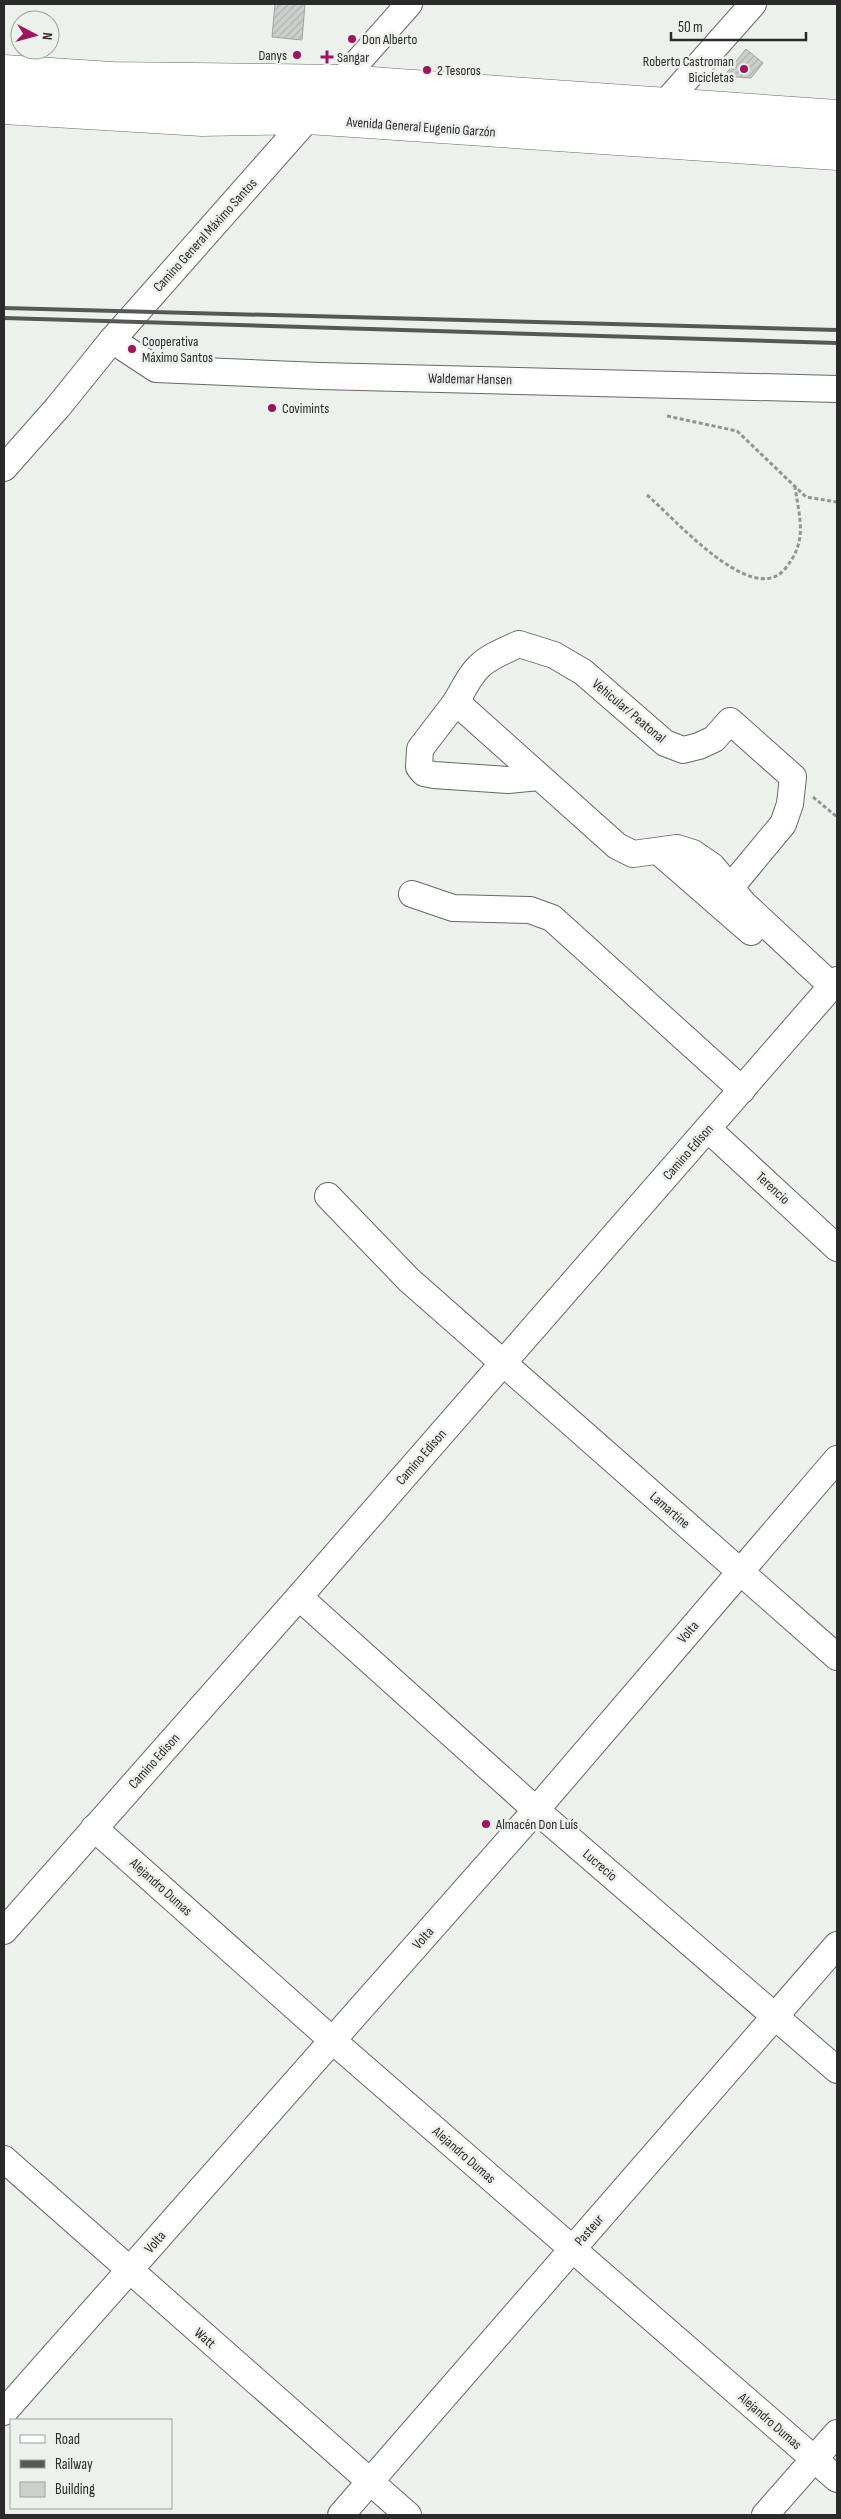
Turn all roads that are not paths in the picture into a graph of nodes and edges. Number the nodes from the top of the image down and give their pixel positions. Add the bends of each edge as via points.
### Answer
1 (409, 4) edge
2 (753, 4) edge
3 (4, 69) edge
4 (343, 79) junction
5 (4, 87) edge
6 (667, 101) junction
7 (4, 110) edge
8 (316, 110) junction
9 (837, 114) edge
10 (837, 134) edge
11 (837, 156) edge
12 (112, 340) junction
13 (837, 389) edge
14 (4, 468) edge
15 (456, 702) junction
16 (540, 777) junction
17 (658, 851) junction
18 (730, 888) junction
19 (412, 894) dead end
20 (789, 944) junction
21 (835, 983) edge
22 (742, 1090) junction
23 (708, 1129) junction
24 (328, 1196) dead end
25 (837, 1248) edge
26 (503, 1363) junction
27 (837, 1460) edge
28 (740, 1571) junction
29 (299, 1597) junction
30 (837, 1657) edge
31 (536, 1810) junction
32 (94, 1828) junction
33 (4, 1931) edge
34 (837, 1945) edge
35 (776, 2016) junction
36 (332, 2040) junction
37 (837, 2070) edge
38 (4, 2159) edge
39 (572, 2249) junction
40 (129, 2271) junction
41 (4, 2412) edge
42 (837, 2433) edge
43 (815, 2459) junction
44 (837, 2479) edge
45 (369, 2483) junction
46 (341, 2515) edge
47 (408, 2515) edge
48 (765, 2515) edge

1 - 4 street, Camino General Máximo Santos
2 - 6 street
3 - 4 main road via 112,76
4 - 6 main road
4 - 8 street, Camino General Máximo Santos
5 - 8 street, Avenida General Eugenio Garzón
6 - 9 main road
7 - 8 main road, Avenida General Eugenio Garzón via 202,122
8 - 10 street, Avenida General Eugenio Garzón
8 - 11 main road, Avenida General Eugenio Garzón
8 - 12 street, Camino General Máximo Santos
12 - 13 street, Waldemar Hansen via 156,369
12 - 14 street, Camino General Máximo Santos
15 - 16 street
15 - 16 street, Vehicular/ Peatonal via 420,749 419,767 424,773 508,780
15 - 18 street, Vehicular/ Peatonal via 474,668 519,644 554,655 582,672 666,742 682,750 714,739 730,721 793,777 790,804 783,824
16 - 17 street via 617,846 633,854
17 - 18 street via 677,848 693,853 712,866
17 - 20 street via 769,948 782,949
18 - 20 street
19 - 22 street via 453,908 530,910 552,918
20 - 21 street
21 - 22 street, Camino Edison
22 - 23 street, Camino Edison
23 - 25 street, Terencio
23 - 26 street, Camino Edison
24 - 26 street, Lamartine via 409,1280
26 - 28 street, Lamartine
26 - 29 street, Camino Edison
27 - 28 street, Volta
28 - 30 street, Lamartine
28 - 31 street, Volta
29 - 31 street, Lucrecio
29 - 32 street, Camino Edison
31 - 35 street, Lucrecio
31 - 36 street, Volta
32 - 33 street, Camino Edison
32 - 36 street, Alejandro Dumas
34 - 35 street, Pasteur
35 - 37 street, Lucrecio
35 - 39 street, Pasteur
36 - 39 street, Alejandro Dumas
36 - 40 street, Volta
38 - 40 street, Watt
39 - 43 street, Alejandro Dumas
39 - 45 street, Pasteur
40 - 41 street, Volta
40 - 45 street, Watt
42 - 43 street
43 - 44 street, Alejandro Dumas
43 - 48 street
45 - 46 street, Pasteur
45 - 47 street, Watt

